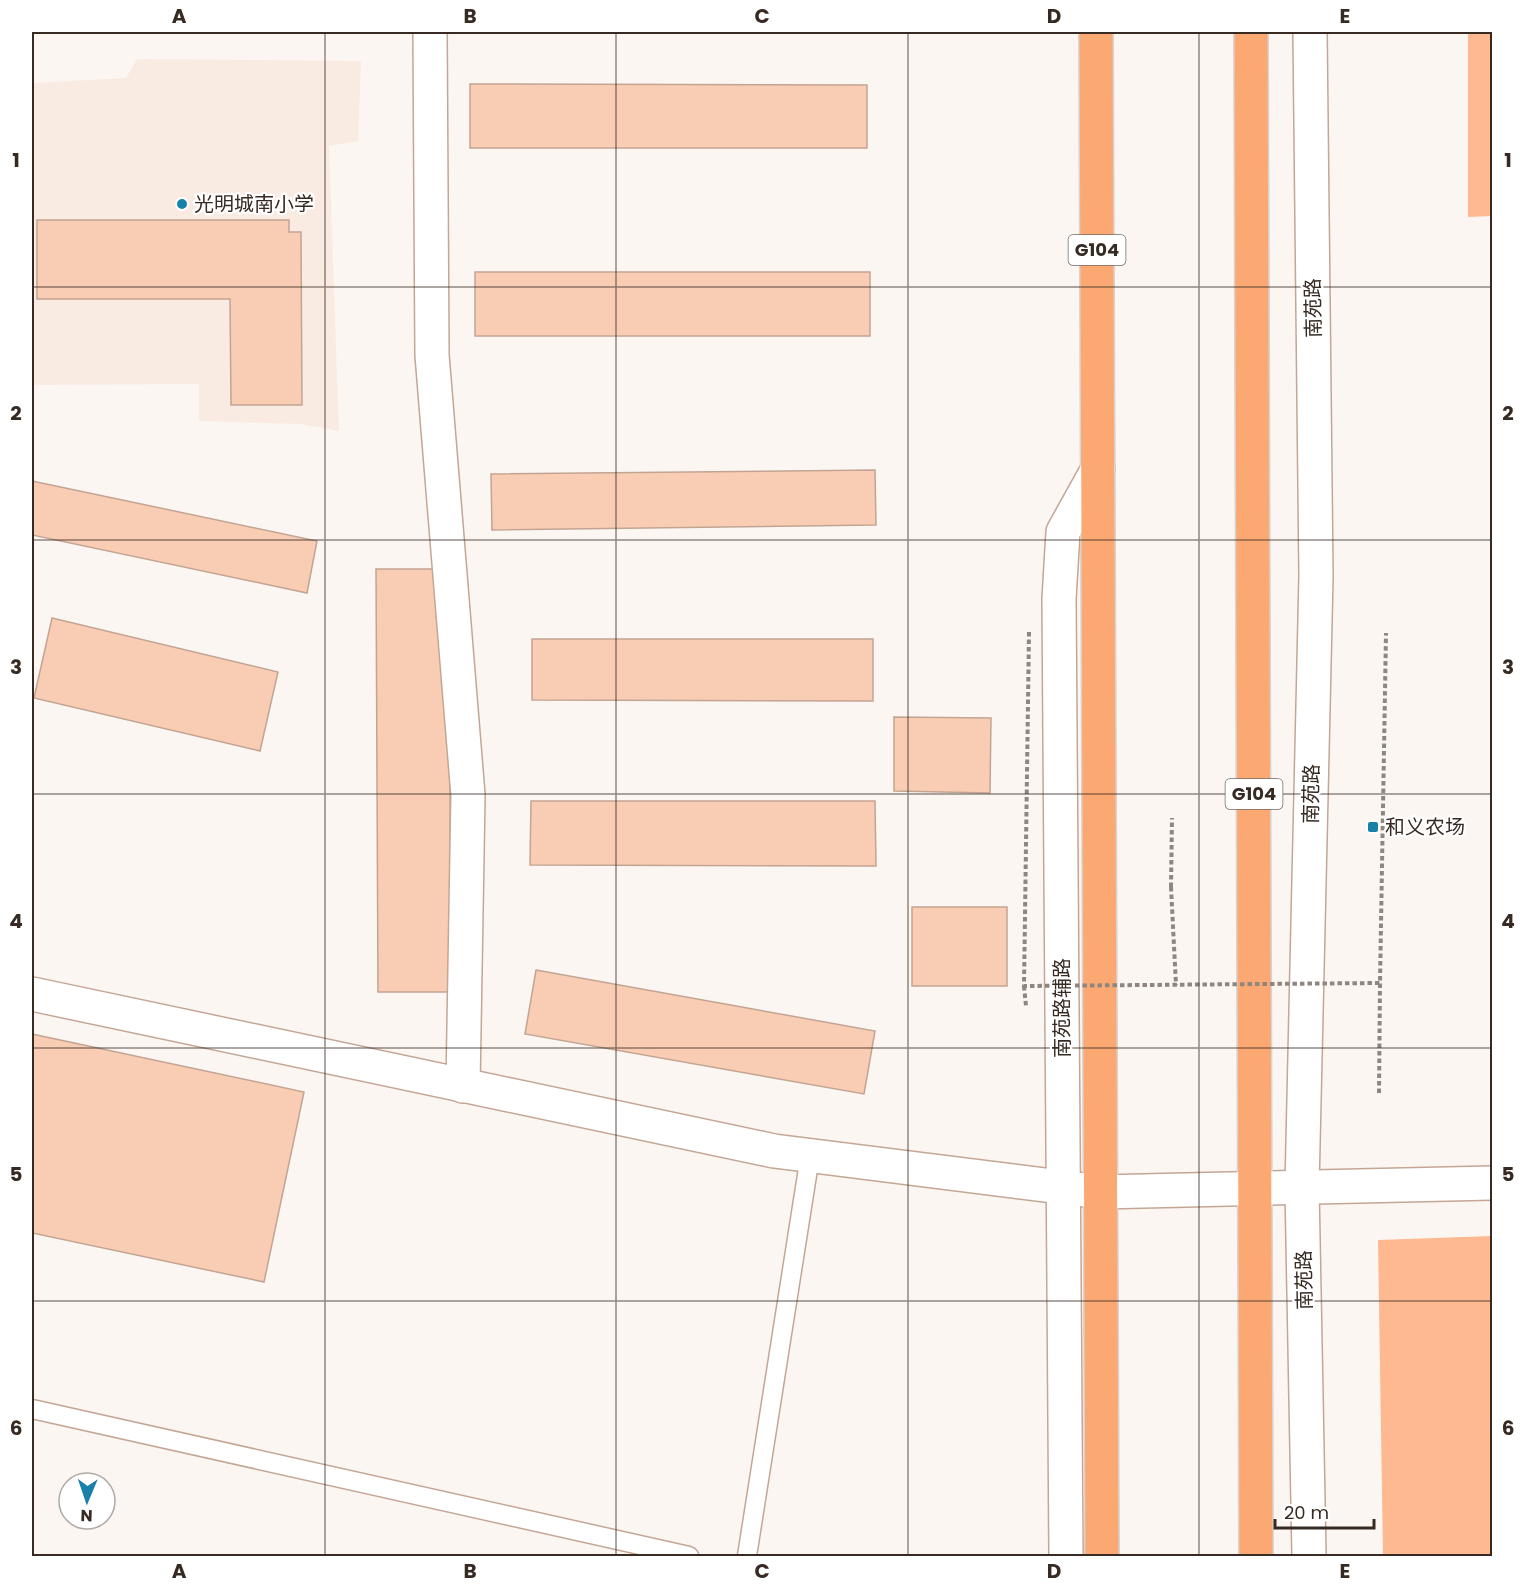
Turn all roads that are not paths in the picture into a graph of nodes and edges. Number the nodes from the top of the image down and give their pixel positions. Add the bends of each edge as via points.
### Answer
1 (430, 32) edge
2 (1096, 32) edge
3 (1251, 32) edge
4 (1310, 32) edge
5 (1098, 469) junction
6 (32, 994) edge
7 (463, 1086) junction
8 (810, 1156) junction
9 (1492, 1183) edge
10 (1063, 1187) junction
11 (1255, 1187) junction
12 (1302, 1187) junction
13 (1100, 1192) junction
14 (32, 1409) edge
15 (689, 1557) edge
16 (747, 1557) edge
17 (1066, 1557) edge
18 (1102, 1557) edge
19 (1256, 1557) edge
20 (1309, 1557) edge

1 - 7 street via 432,354 468,795
2 - 5 highway, G104
3 - 11 highway, G104
4 - 12 street, 南苑路 via 1316,576
5 - 10 street, 南苑路辅路 via 1063,532 1059,599
5 - 13 highway, G104
6 - 7 street
7 - 8 street
8 - 10 street
8 - 16 lane
9 - 12 street
10 - 13 street
10 - 17 street, 南苑路辅路
11 - 12 street
11 - 13 street
11 - 19 highway, G104
12 - 20 street, 南苑路
13 - 18 highway, G104
14 - 15 lane

